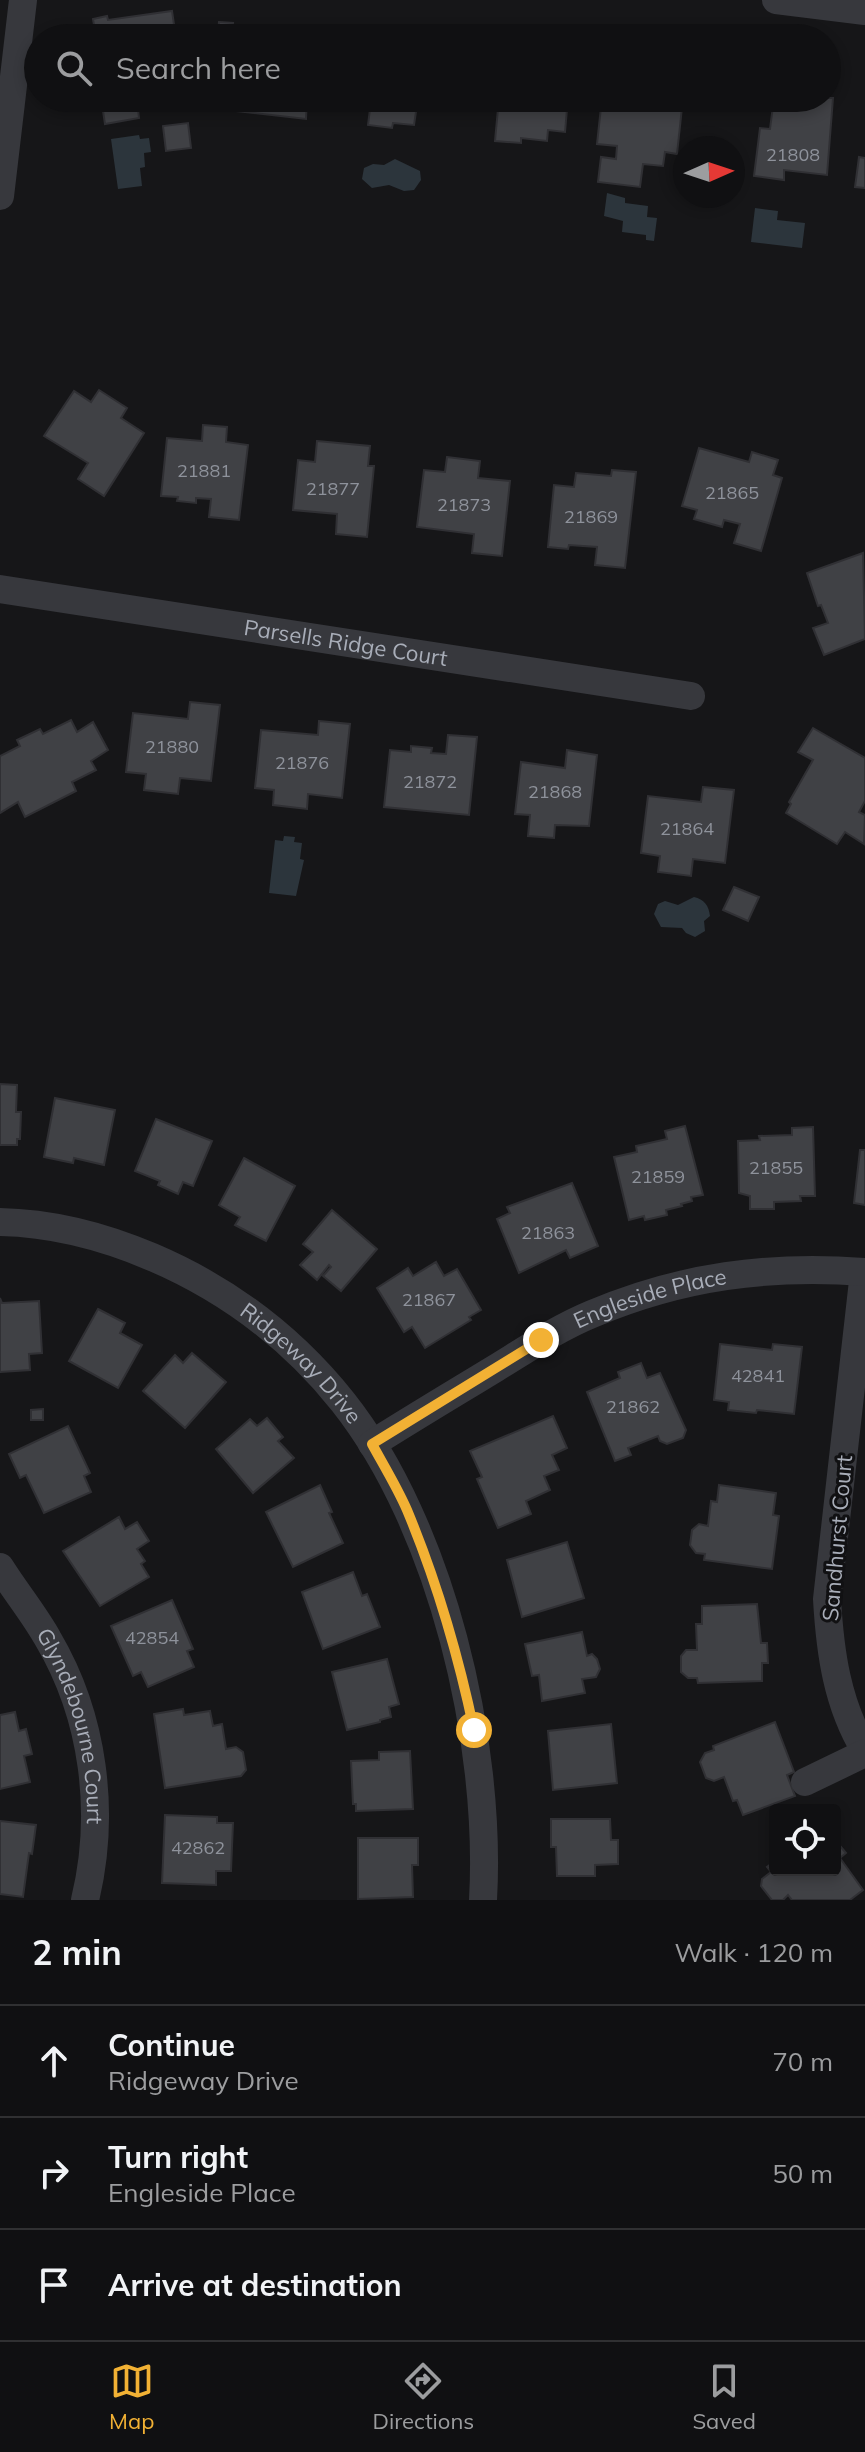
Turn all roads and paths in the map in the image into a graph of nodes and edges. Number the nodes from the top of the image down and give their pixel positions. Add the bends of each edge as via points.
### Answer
1 (23, 0) edge
2 (776, 0) edge
3 (865, 11) edge
4 (0, 196) edge
5 (0, 589) edge
6 (691, 696) dead end
7 (0, 1222) edge
8 (864, 1272) edge
9 (372, 1444) junction
10 (0, 1567) edge
11 (865, 1751) edge
12 (805, 1782) dead end
13 (85, 1900) edge
14 (483, 1900) edge

1 - 4 street
2 - 3 street
5 - 6 street, Parsells Ridge Court
7 - 9 street, Ridgeway Drive via 127,1246 230,1298 309,1364
8 - 9 street, Engleside Place via 755,1271 640,1295 541,1340
8 - 11 street, Sandhurst Court via 827,1599 841,1695
9 - 14 street, Ridgeway Drive via 406,1507 458,1656 474,1730 482,1805
10 - 13 street, Glyndebourne Court via 48,1639 73,1691 87,1737 96,1828
11 - 12 street

